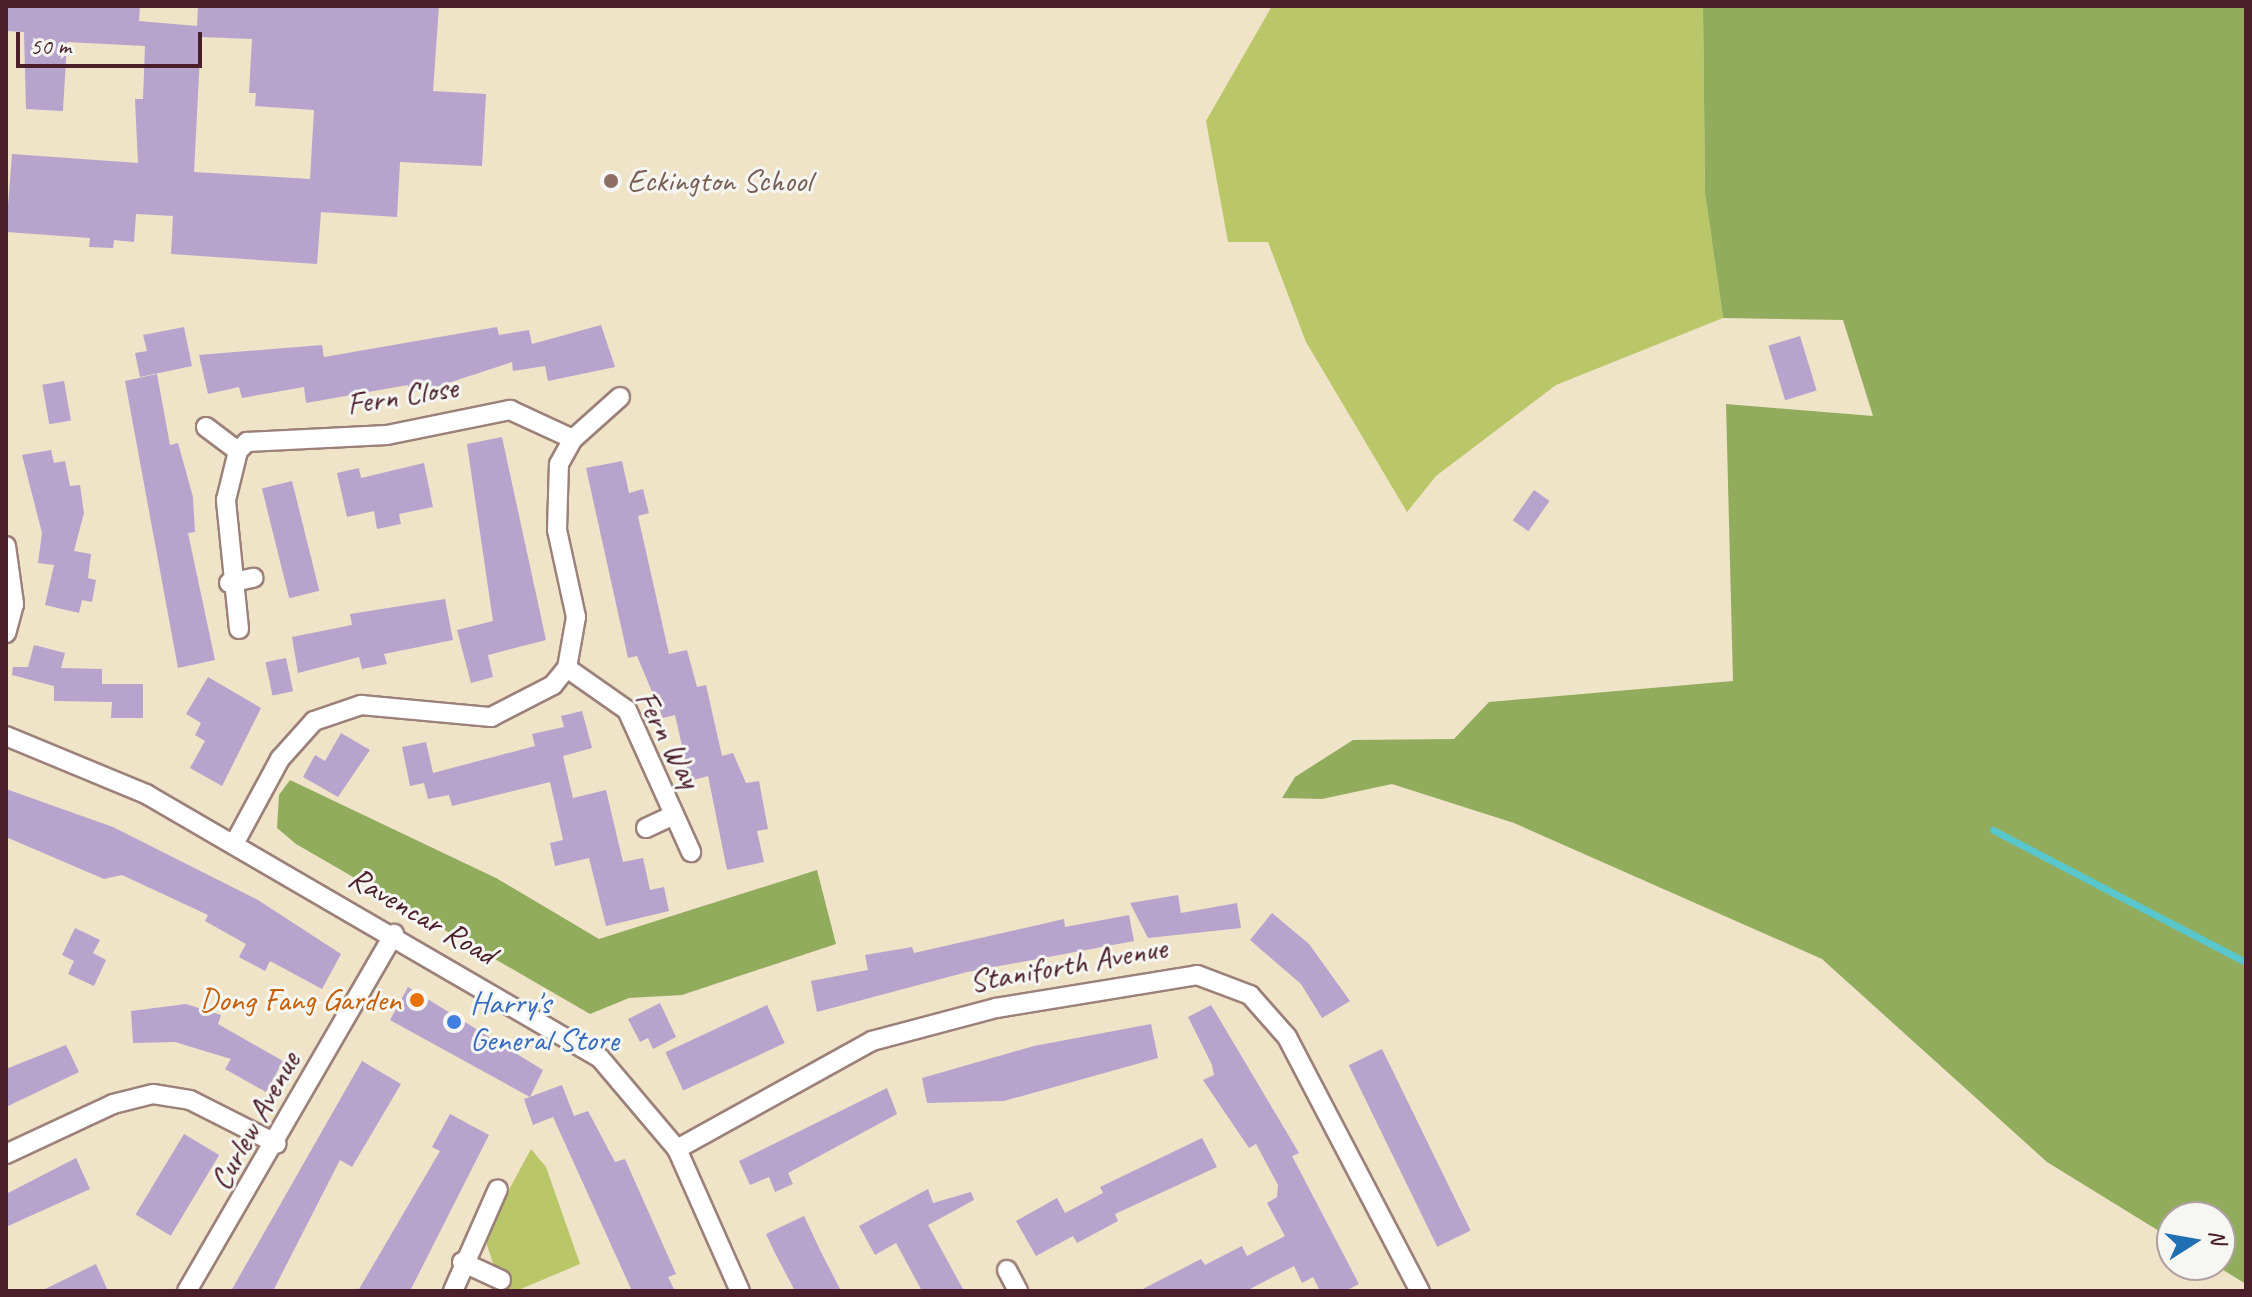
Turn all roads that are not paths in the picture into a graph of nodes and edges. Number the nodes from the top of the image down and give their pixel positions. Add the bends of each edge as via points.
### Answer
1 (620, 397) dead end
2 (206, 427) dead end
3 (573, 439) junction
4 (238, 451) junction
5 (6, 546) edge
6 (253, 578) dead end
7 (229, 583) junction
8 (239, 629) dead end
9 (6, 633) edge
10 (567, 668) junction
11 (6, 736) edge
12 (674, 815) junction
13 (646, 828) dead end
14 (234, 844) junction
15 (691, 852) dead end
16 (394, 934) junction
17 (277, 1144) junction
18 (677, 1149) junction
19 (6, 1154) edge
20 (498, 1189) dead end
21 (462, 1262) junction
22 (1007, 1270) dead end
23 (501, 1280) dead end
24 (187, 1291) edge
25 (453, 1291) edge
26 (740, 1291) edge
27 (1018, 1291) edge
28 (1420, 1291) edge

1 - 3 street
2 - 4 street
3 - 4 street, Fern Close via 510,410 387,435 260,438
3 - 10 street via 555,491 576,617
4 - 7 street via 226,500
5 - 9 street via 14,604
6 - 7 street
7 - 8 street
10 - 12 street, Fern Way via 627,710
10 - 14 street via 535,698 491,717 361,705 314,721 280,759
11 - 14 street, Ravencar Road via 146,794
12 - 13 street, Fern Way
12 - 15 street, Fern Way
14 - 16 street, Ravencar Road
16 - 17 street, Curlew Avenue
16 - 18 street, Ravencar Road via 590,1050
17 - 19 street via 190,1100 153,1094 105,1107
17 - 24 street, Curlew Avenue
18 - 26 street, Ravencar Road
18 - 28 street, Staniforth Avenue via 872,1041 996,1008 1197,975 1250,995 1287,1037
20 - 21 street
21 - 23 street
21 - 25 street
22 - 27 street

